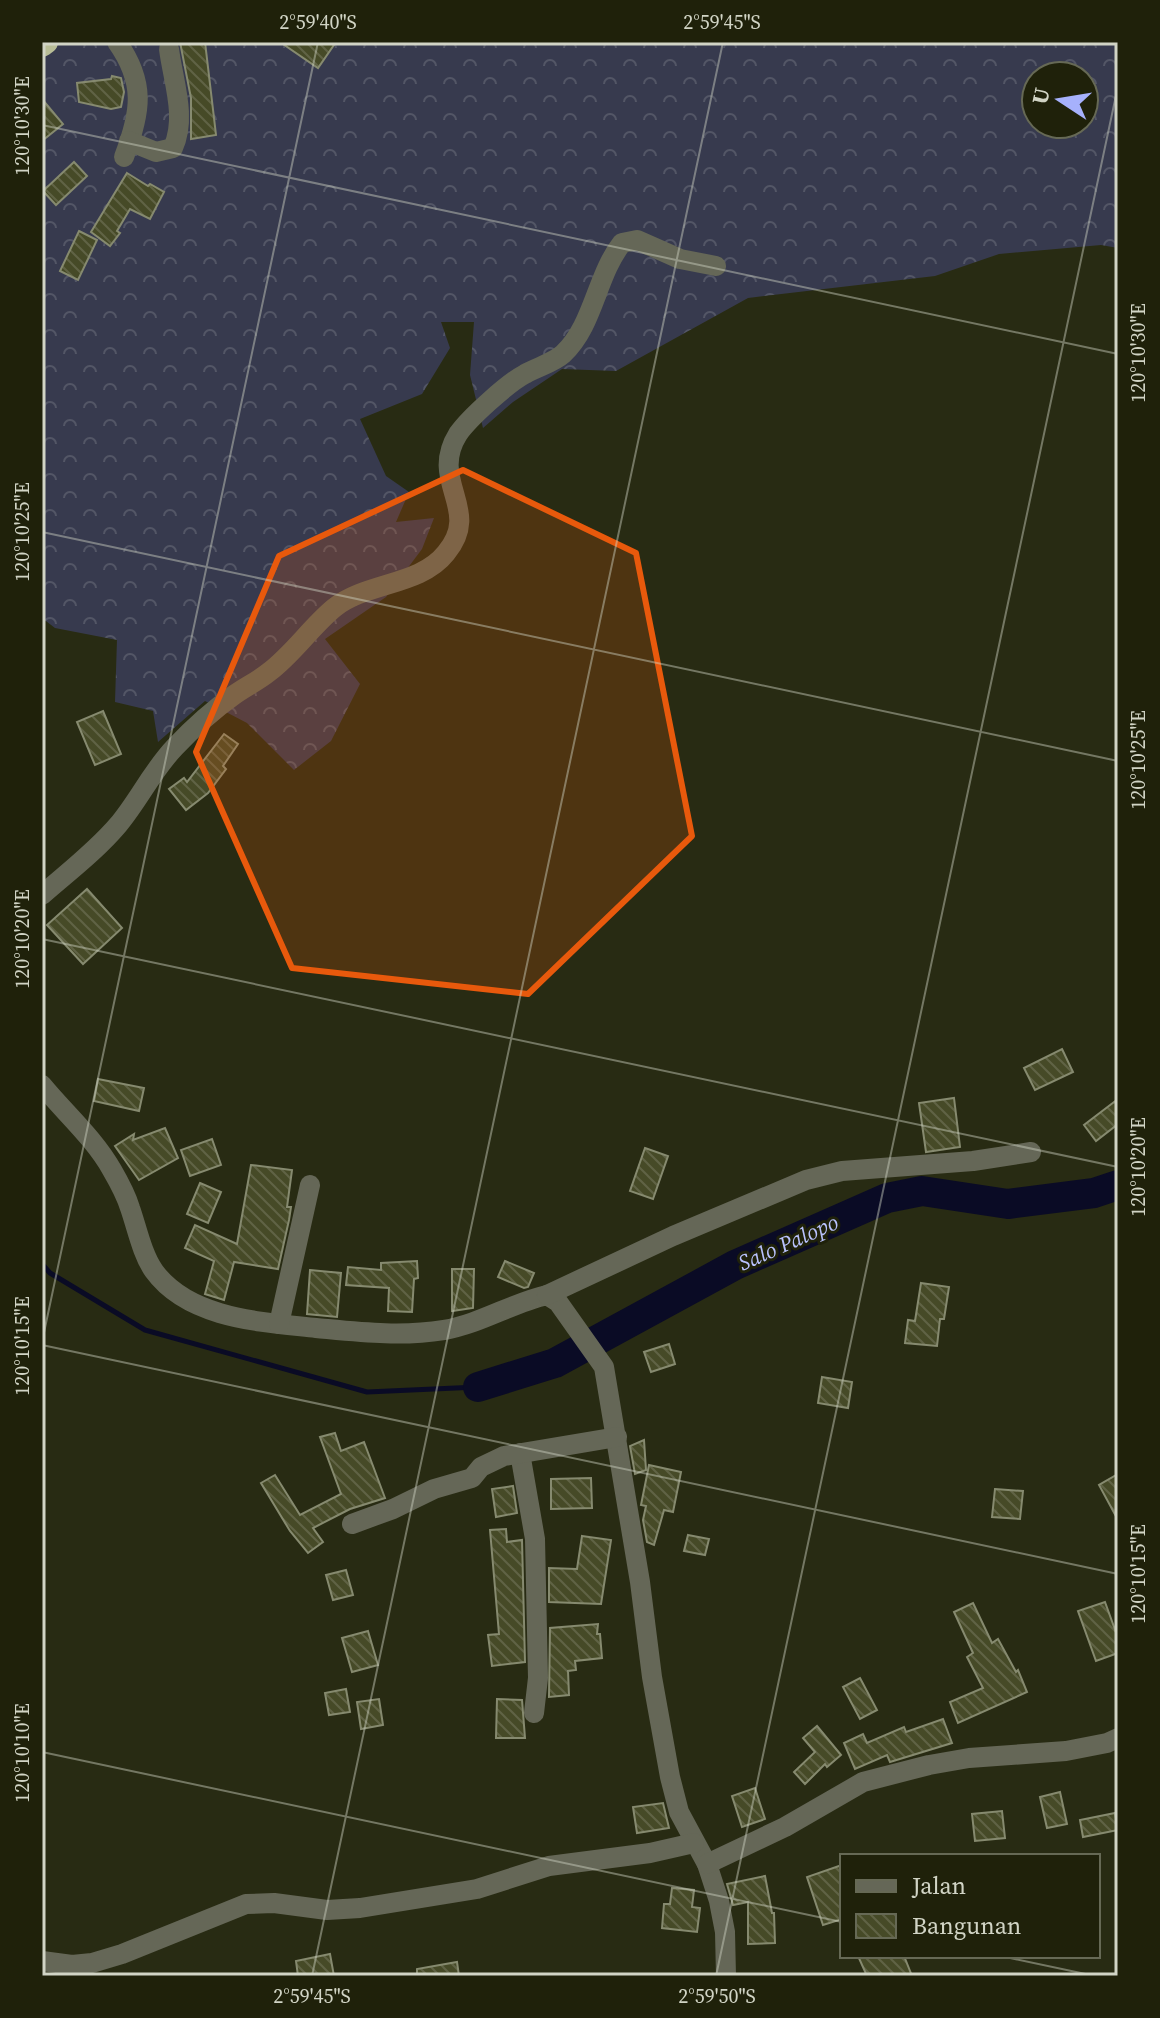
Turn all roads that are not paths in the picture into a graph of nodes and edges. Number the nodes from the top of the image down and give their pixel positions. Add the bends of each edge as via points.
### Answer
1 (117, 42) edge
2 (169, 49) dead end
3 (716, 266) dead end
4 (42, 895) edge
5 (42, 1085) edge
6 (1031, 1152) dead end
7 (310, 1185) dead end
8 (552, 1298) junction
9 (279, 1324) junction
10 (617, 1437) junction
11 (520, 1453) junction
12 (352, 1524) dead end
13 (534, 1713) dead end
14 (1118, 1738) edge
15 (694, 1843) junction
16 (707, 1864) junction
17 (42, 1961) edge
18 (726, 1976) edge

1 - 2 street via 137,78 137,108 127,149 156,152 173,148 177,139 180,115
3 - 4 street via 680,259 637,240 622,243 610,258 576,339 561,356 524,374 458,434 448,469 461,525 434,567 334,609 270,672 176,745 117,826
5 - 9 street via 111,1168 152,1269 173,1292 239,1319
6 - 8 street via 842,1171 806,1180 673,1236
7 - 9 street
8 - 9 street via 526,1299 480,1320 420,1333
8 - 10 street via 604,1367
10 - 11 street
10 - 15 street via 665,1752 679,1812
11 - 12 street via 491,1460 472,1478
11 - 13 street via 535,1539
14 - 16 street via 1066,1751 969,1758 863,1782
15 - 16 street
15 - 17 street via 549,1866 477,1889 360,1908 246,1904 92,1963
16 - 18 street via 725,1932

